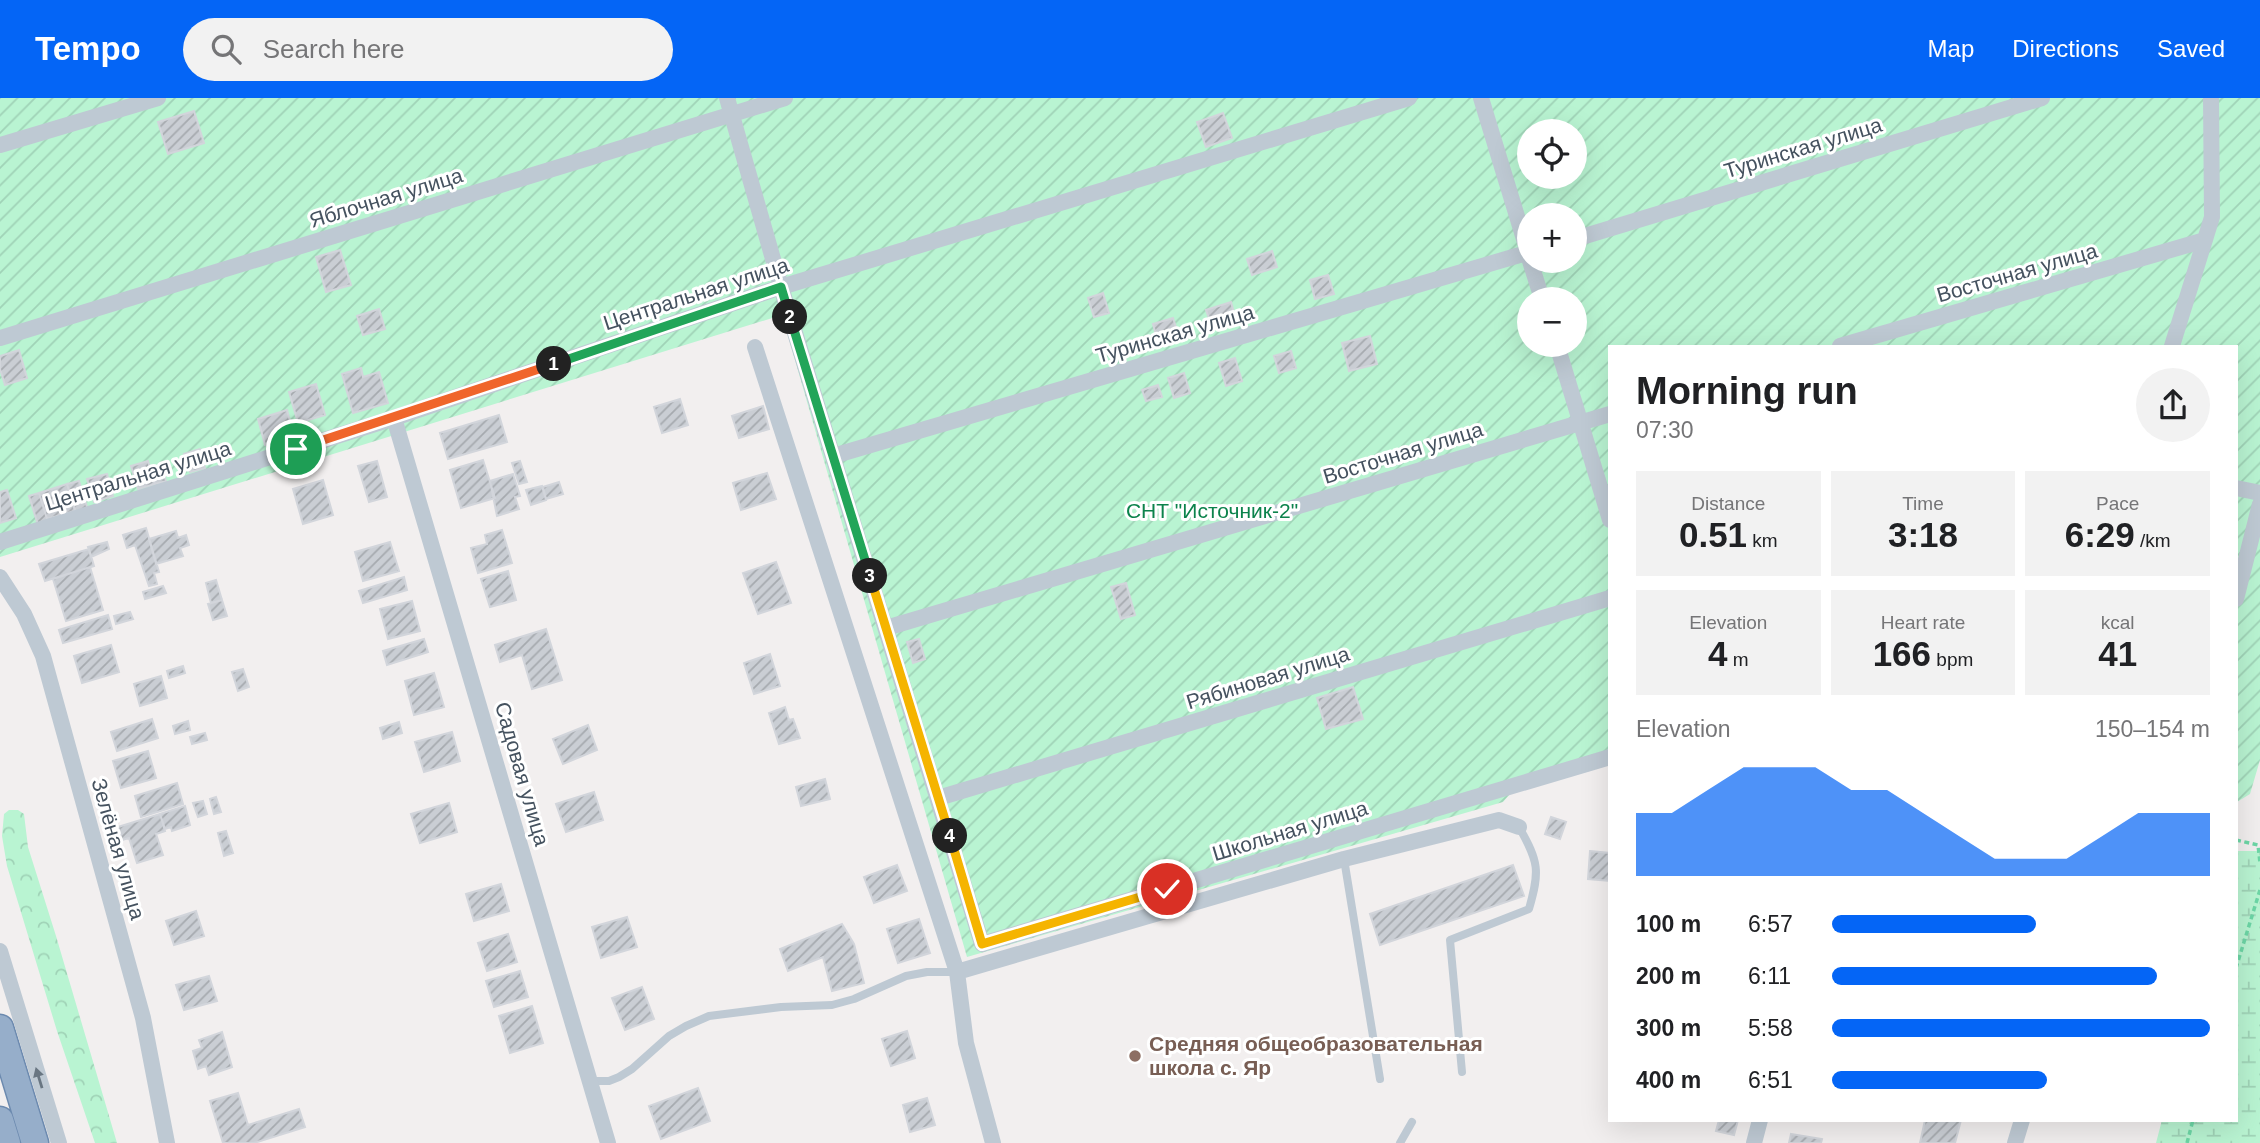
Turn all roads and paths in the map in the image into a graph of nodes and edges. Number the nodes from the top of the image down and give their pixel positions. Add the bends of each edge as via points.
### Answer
1 (158, 98) edge
2 (785, 98) edge
3 (1409, 98) edge
4 (1481, 98) edge
5 (2042, 98) edge
6 (2211, 98) edge
7 (729, 106) edge
8 (0, 145) edge
9 (1517, 216) edge
10 (1587, 235) edge
11 (2205, 240) junction
12 (1517, 259) edge
13 (781, 287) junction
14 (0, 338) edge
15 (1843, 345) edge
16 (2172, 345) edge
17 (755, 348) dead end
18 (1561, 357) edge
19 (1608, 415) edge
20 (394, 418) junction
21 (1581, 422) junction
22 (833, 456) junction
23 (2238, 488) edge
24 (2260, 493) edge
25 (2260, 504) edge
26 (1608, 513) edge
27 (0, 542) edge
28 (0, 577) edge
29 (2238, 591) edge
30 (1608, 599) edge
31 (886, 628) junction
32 (1608, 758) edge
33 (938, 798) junction
34 (1519, 827) joint
35 (2238, 840) edge
36 (1344, 859) junction
37 (2260, 863) edge
38 (2260, 891) edge
39 (0, 951) edge
40 (2238, 962) edge
41 (957, 972) junction
42 (0, 1028) edge
43 (1462, 1072) dead end
44 (1380, 1079) dead end
45 (590, 1081) junction
46 (0, 1120) edge
47 (1412, 1122) dead end
48 (1759, 1122) edge
49 (2021, 1122) edge
50 (2192, 1122) edge
51 (7, 1143) edge
52 (35, 1143) edge
53 (59, 1143) edge
54 (167, 1143) edge
55 (608, 1143) edge
56 (993, 1143) edge
57 (1400, 1143) edge
58 (1754, 1143) edge
59 (2015, 1143) edge
60 (2186, 1143) edge

1 - 8 street
2 - 7 street, Яблочная улица
3 - 13 street, Центральная улица
4 - 9 street
5 - 10 street, Туринская улица
6 - 11 street via 2212,217
7 - 13 street
7 - 14 street, Яблочная улица
11 - 15 street, Восточная улица
11 - 16 street
12 - 22 street, Туринская улица
13 - 20 street, Центральная улица
13 - 22 street
17 - 41 street
18 - 21 street
19 - 21 street, Восточная улица
20 - 27 street, Центральная улица
20 - 45 street, Садовая улица
21 - 26 street
21 - 31 street, Восточная улица
22 - 31 street
23 - 24 street
25 - 29 street
28 - 54 street, Зелёная улица via 43,656 143,1018
30 - 33 street, Рябиновая улица
31 - 33 street
32 - 33 street, Школьная улица via 982,944
34 - 36 street via 1499,820
34 - 43 lane via 1533,852 1537,882 1529,909 1451,940
35 - 37 path via 2258,845
36 - 41 street
36 - 44 lane
38 - 40 path
53 -> 39 street
41 - 45 lane via 906,976 832,1005 709,1017 669,1036 619,1077
41 - 56 street via 966,1043
42 - 52 highway
45 - 55 street, Садовая улица
46 - 51 highway
47 - 57 lane
48 - 58 street
49 - 59 street
50 - 60 path

